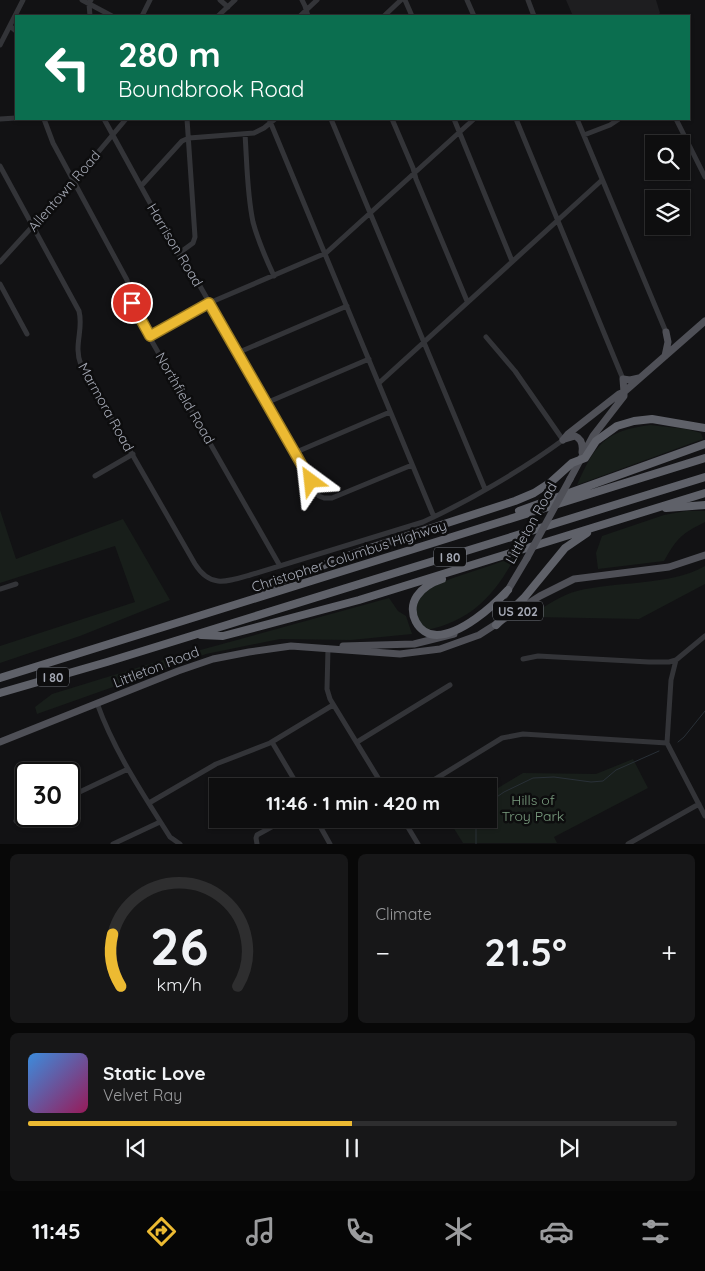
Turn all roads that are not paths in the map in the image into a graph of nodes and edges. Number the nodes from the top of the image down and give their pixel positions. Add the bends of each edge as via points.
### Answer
1 (23, 0) edge
2 (82, 0) edge
3 (150, 0) edge
4 (220, 0) edge
5 (235, 0) edge
6 (302, 0) edge
7 (317, 0) edge
8 (401, 0) edge
9 (405, 0) edge
10 (468, 0) edge
11 (528, 0) edge
12 (90, 2) edge
13 (228, 7) junction
14 (307, 13) edge
15 (16, 15) edge
16 (90, 15) edge
17 (110, 15) edge
18 (142, 15) edge
19 (219, 15) edge
20 (385, 15) edge
21 (412, 15) edge
22 (474, 15) edge
23 (534, 15) edge
24 (15, 16) edge
25 (10, 26) junction
26 (15, 30) edge
27 (0, 45) edge
28 (15, 118) edge
29 (0, 119) edge
30 (44, 120) edge
31 (105, 120) edge
32 (125, 120) edge
33 (187, 120) edge
34 (272, 120) edge
35 (331, 120) edge
36 (392, 120) edge
37 (454, 120) edge
38 (473, 120) edge
39 (516, 120) edge
40 (577, 120) edge
41 (618, 120) edge
42 (676, 120) edge
43 (460, 132) junction
44 (113, 134) junction
45 (244, 134) junction
46 (584, 135) junction
47 (189, 138) junction
48 (0, 166) edge
49 (415, 173) junction
50 (4, 174) junction
51 (705, 177) edge
52 (0, 179) edge
53 (602, 180) junction
54 (74, 182) junction
55 (141, 186) junction
56 (370, 214) junction
57 (558, 220) junction
58 (33, 226) junction
59 (326, 253) junction
60 (178, 254) junction
61 (512, 261) junction
62 (0, 262) edge
63 (274, 276) junction
64 (0, 284) edge
65 (467, 301) junction
66 (209, 303) junction
67 (347, 306) junction
68 (703, 323) edge
69 (666, 332) junction
70 (27, 334) dead end
71 (150, 336) junction
72 (486, 336) dead end
73 (687, 336) junction
74 (423, 341) junction
75 (237, 353) junction
76 (664, 356) junction
77 (369, 359) junction
78 (640, 378) junction
79 (623, 379) junction
80 (379, 383) junction
81 (624, 392) junction
82 (266, 403) junction
83 (390, 412) junction
84 (705, 428) edge
85 (563, 440) junction
86 (705, 444) edge
87 (294, 453) junction
88 (133, 454) junction
89 (581, 457) junction
90 (705, 458) edge
91 (412, 466) junction
92 (95, 476) dead end
93 (705, 477) edge
94 (485, 489) junction
95 (705, 493) edge
96 (705, 505) edge
97 (652, 509) junction
98 (434, 517) junction
99 (600, 526) junction
100 (476, 529) junction
101 (517, 551) junction
102 (705, 555) edge
103 (280, 566) junction
104 (16, 584) dead end
105 (0, 589) edge
106 (508, 590) junction
107 (259, 597) junction
108 (496, 625) junction
109 (194, 635) junction
110 (705, 636) edge
111 (328, 648) junction
112 (523, 660) dead end
113 (676, 660) junction
114 (0, 678) edge
115 (450, 685) dead end
116 (0, 693) edge
117 (97, 703) junction
118 (334, 705) junction
119 (0, 742) edge
120 (272, 742) junction
121 (356, 742) junction
122 (667, 743) junction
123 (128, 769) junction
124 (293, 778) edge
125 (378, 778) edge
126 (437, 778) edge
127 (80, 792) edge
128 (149, 803) junction
129 (699, 804) junction
130 (705, 816) edge
131 (160, 822) junction
132 (270, 828) edge
133 (321, 828) edge
134 (408, 828) edge
135 (113, 844) edge
136 (180, 844) edge
137 (257, 844) edge
138 (330, 844) edge
139 (418, 844) edge
140 (628, 844) edge

1 - 15 street
2 - 12 street
3 - 18 street
4 - 13 street
5 - 13 street
6 - 14 street
7 - 14 street
8 - 20 street
9 - 21 street
10 - 22 street
11 - 23 street
12 - 16 street
12 - 17 street
13 - 19 street
24 - 25 street
25 - 26 street
25 - 27 street
28 - 29 street
30 - 54 street, Northfield Road
31 - 44 street, Harrison Road
32 - 44 street, Allentown Road
33 - 47 street
34 - 45 street via 254,133
34 - 59 street
35 - 56 street
36 - 49 street
37 - 43 street
38 - 43 street
39 - 57 street
40 - 46 street
41 - 46 street
42 - 51 street
43 - 49 street
43 - 61 street
44 - 54 street, Allentown Road
44 - 55 street, Harrison Road
45 - 47 street
45 - 63 street via 250,207 262,251
46 - 53 street
47 - 55 street via 182,141
47 - 60 street via 195,237 193,243
48 - 50 street, Marmora Road
49 - 56 street
49 - 65 street
50 - 52 street
50 - 58 street, Marmora Road
53 - 57 street
53 - 69 street
54 - 58 street, Allentown Road
54 - 71 street, Northfield Road via 127,280 134,310
55 - 60 street, Harrison Road
56 - 59 street
56 - 74 street
57 - 61 street
57 - 79 street
58 - 62 street, Allentown Road
58 - 88 street, Marmora Road via 79,311 81,326 77,347 81,365
59 - 63 street
59 - 67 street
60 - 66 street, Harrison Road
61 - 65 street
63 - 66 street
64 - 70 street
65 - 74 street
66 - 71 street
66 - 75 street, Harrison Road
67 - 75 street
67 - 77 street
68 - 73 main road, Littleton Road / US 202
69 - 73 main road via 674,339
69 - 76 main road via 668,342
71 - 103 street, Northfield Road
72 - 85 street
73 - 76 main road, Littleton Road / US 202
74 - 80 street
74 - 94 street
75 - 82 street, Harrison Road
76 - 78 main road, Littleton Road / US 202
77 - 80 street
77 - 82 street
78 - 79 main road
78 - 81 main road, Littleton Road / US 202
79 - 81 main road
80 - 83 street
81 - 85 main road
81 - 89 main road, Littleton Road / US 202
82 - 87 street, Harrison Road
83 - 87 street
83 - 91 street
84 - 89 highway via 652,419 629,422 602,436 585,458
85 - 89 main road via 578,438 582,445
85 - 94 street
86 - 100 highway via 545,500
87 - 91 street, Harrison Road via 319,496 324,498 332,498
88 - 92 street
88 - 103 street, Marmora Road via 199,572 216,582
89 - 106 main road, Littleton Road / US 202, bridge
89 - 107 highway via 551,482 524,497 268,586
90 - 100 highway, Christopher Columbus Highway / I 80
91 - 98 street
93 - 109 highway, Christopher Columbus Highway / I 80
94 - 98 street
95 - 97 highway
96 - 97 highway
97 - 99 highway
98 - 103 street
99 - 101 highway
99 - 108 highway via 565,548 524,598
100 - 107 highway, Christopher Columbus Highway / I 80
101 - 106 highway via 430,584 415,599 414,617 424,631 445,634 475,619
101 - 109 highway via 359,600 223,636
102 - 108 main road, Littleton Road / US 202 via 669,567 574,579 540,596
104 - 105 street
106 - 111 main road, Littleton Road / US 202 via 483,618 443,638 414,644
107 - 114 highway, Christopher Columbus Highway / I 80
108 - 111 main road, Littleton Road / US 202 via 464,642 427,652 400,654
109 - 116 highway, Christopher Columbus Highway / I 80
110 - 113 street
111 - 117 main road, Littleton Road / US 202 via 291,646 227,656 178,671
111 - 118 street via 327,689
112 - 113 street via 538,656 649,662
113 - 122 street via 671,680
115 - 121 street
117 - 119 main road, Littleton Road / US 202
117 - 123 street via 111,739
118 - 120 street
118 - 121 street
120 - 124 street
120 - 128 street via 216,764
121 - 125 street
122 - 126 street via 514,735 502,738
122 - 129 street
123 - 127 street
123 - 128 street
128 - 131 street
129 - 130 street
129 - 140 street
131 - 135 street
131 - 136 street via 170,837
132 - 137 street via 257,835
133 - 138 street
134 - 139 street

